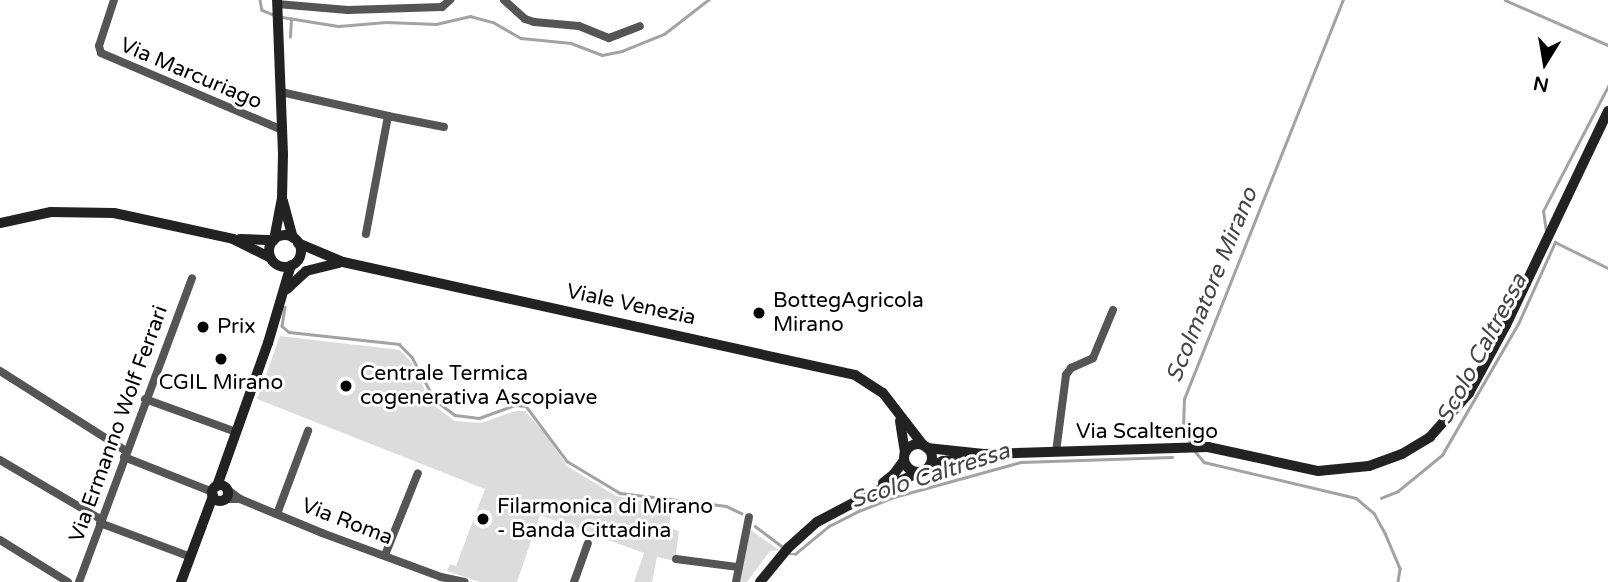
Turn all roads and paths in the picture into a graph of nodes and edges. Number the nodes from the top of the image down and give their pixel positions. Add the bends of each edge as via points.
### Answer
1 (114, 0) edge
2 (450, 0) edge
3 (504, 0) edge
4 (377, 4) edge
5 (277, 5) edge
6 (640, 26) dead end
7 (281, 92) junction
8 (1608, 111) edge
9 (388, 116) junction
10 (444, 127) dead end
11 (282, 130) junction
12 (282, 198) junction
13 (0, 223) edge
14 (366, 234) dead end
15 (233, 239) junction
16 (273, 240) junction
17 (296, 240) junction
18 (273, 260) junction
19 (343, 262) junction
20 (292, 264) junction
21 (191, 278) dead end
22 (280, 300) junction
23 (1113, 310) dead end
24 (0, 371) edge
25 (145, 399) junction
26 (897, 411) junction
27 (309, 431) dead end
28 (236, 432) junction
29 (925, 447) junction
30 (1056, 452) junction
31 (125, 454) junction
32 (984, 454) junction
33 (904, 456) junction
34 (0, 460) edge
35 (929, 467) junction
36 (918, 472) junction
37 (418, 473) dead end
38 (219, 492) junction
39 (870, 494) junction
40 (277, 514) junction
41 (749, 517) dead end
42 (101, 521) junction
43 (0, 540) edge
44 (587, 543) dead end
45 (385, 555) junction
46 (191, 557) junction
47 (676, 559) dead end
48 (738, 567) junction
49 (444, 580) edge
50 (68, 582) edge
51 (79, 582) edge
52 (181, 582) edge
53 (464, 582) edge
54 (574, 582) edge
55 (736, 582) edge
56 (760, 582) edge

1 - 11 street, Via Marcuriago via 99,46 101,53
2 - 4 street via 442,7
3 - 6 street via 525,19 579,26 609,38
4 - 5 street via 348,10
5 - 7 main road
7 - 9 street
7 - 11 main road
8 - 30 main road, Via Scaltenigo via 1506,325 1468,393 1444,424 1416,447 1378,464 1337,471 1297,468 1208,447
9 - 10 street
9 - 14 street
11 - 12 main road
12 - 16 main road
12 - 17 main road
13 - 15 main road via 51,212 99,212
15 - 16 main road
15 - 18 main road
16 - 17 main road via 283,235
16 - 18 main road via 269,249
17 - 19 main road, Viale Venezia
17 - 20 main road via 300,253
18 - 20 main road
18 - 22 main road
19 - 20 main road, Viale Venezia
19 - 22 main road via 300,274
19 - 26 main road, Viale Venezia via 844,372 876,387
20 - 22 main road
21 - 25 street, Via Ermanno Wolf Ferrari
22 - 28 main road
23 - 30 street via 1093,358 1066,375
24 - 31 street, Via Roma
25 - 28 street
25 - 31 street, Via Ermanno Wolf Ferrari
26 - 29 main road, Viale Venezia
26 - 33 main road
27 - 40 street
28 - 38 main road
29 - 32 main road, Via Scaltenigo
29 - 33 main road via 913,445
29 - 35 main road via 932,460
30 - 32 main road, Via Scaltenigo
31 - 38 street, Via Roma
31 - 42 street, Via Ermanno Wolf Ferrari
32 - 35 main road, Via Scaltenigo
33 - 36 main road via 910,470
33 - 39 main road via 894,474
34 - 42 street
35 - 36 main road
36 - 39 main road
37 - 45 street
38 - 40 street, Via Roma
38 - 46 main road
39 - 56 main road via 809,529
40 - 45 street, Via Roma
41 - 48 street
42 - 46 street
42 - 51 street, Via Ermanno Wolf Ferrari
43 - 50 street
44 - 54 street
45 - 49 street, Via Roma
46 - 52 main road
47 - 48 street
48 - 55 street
49 - 53 street, Via Roma

